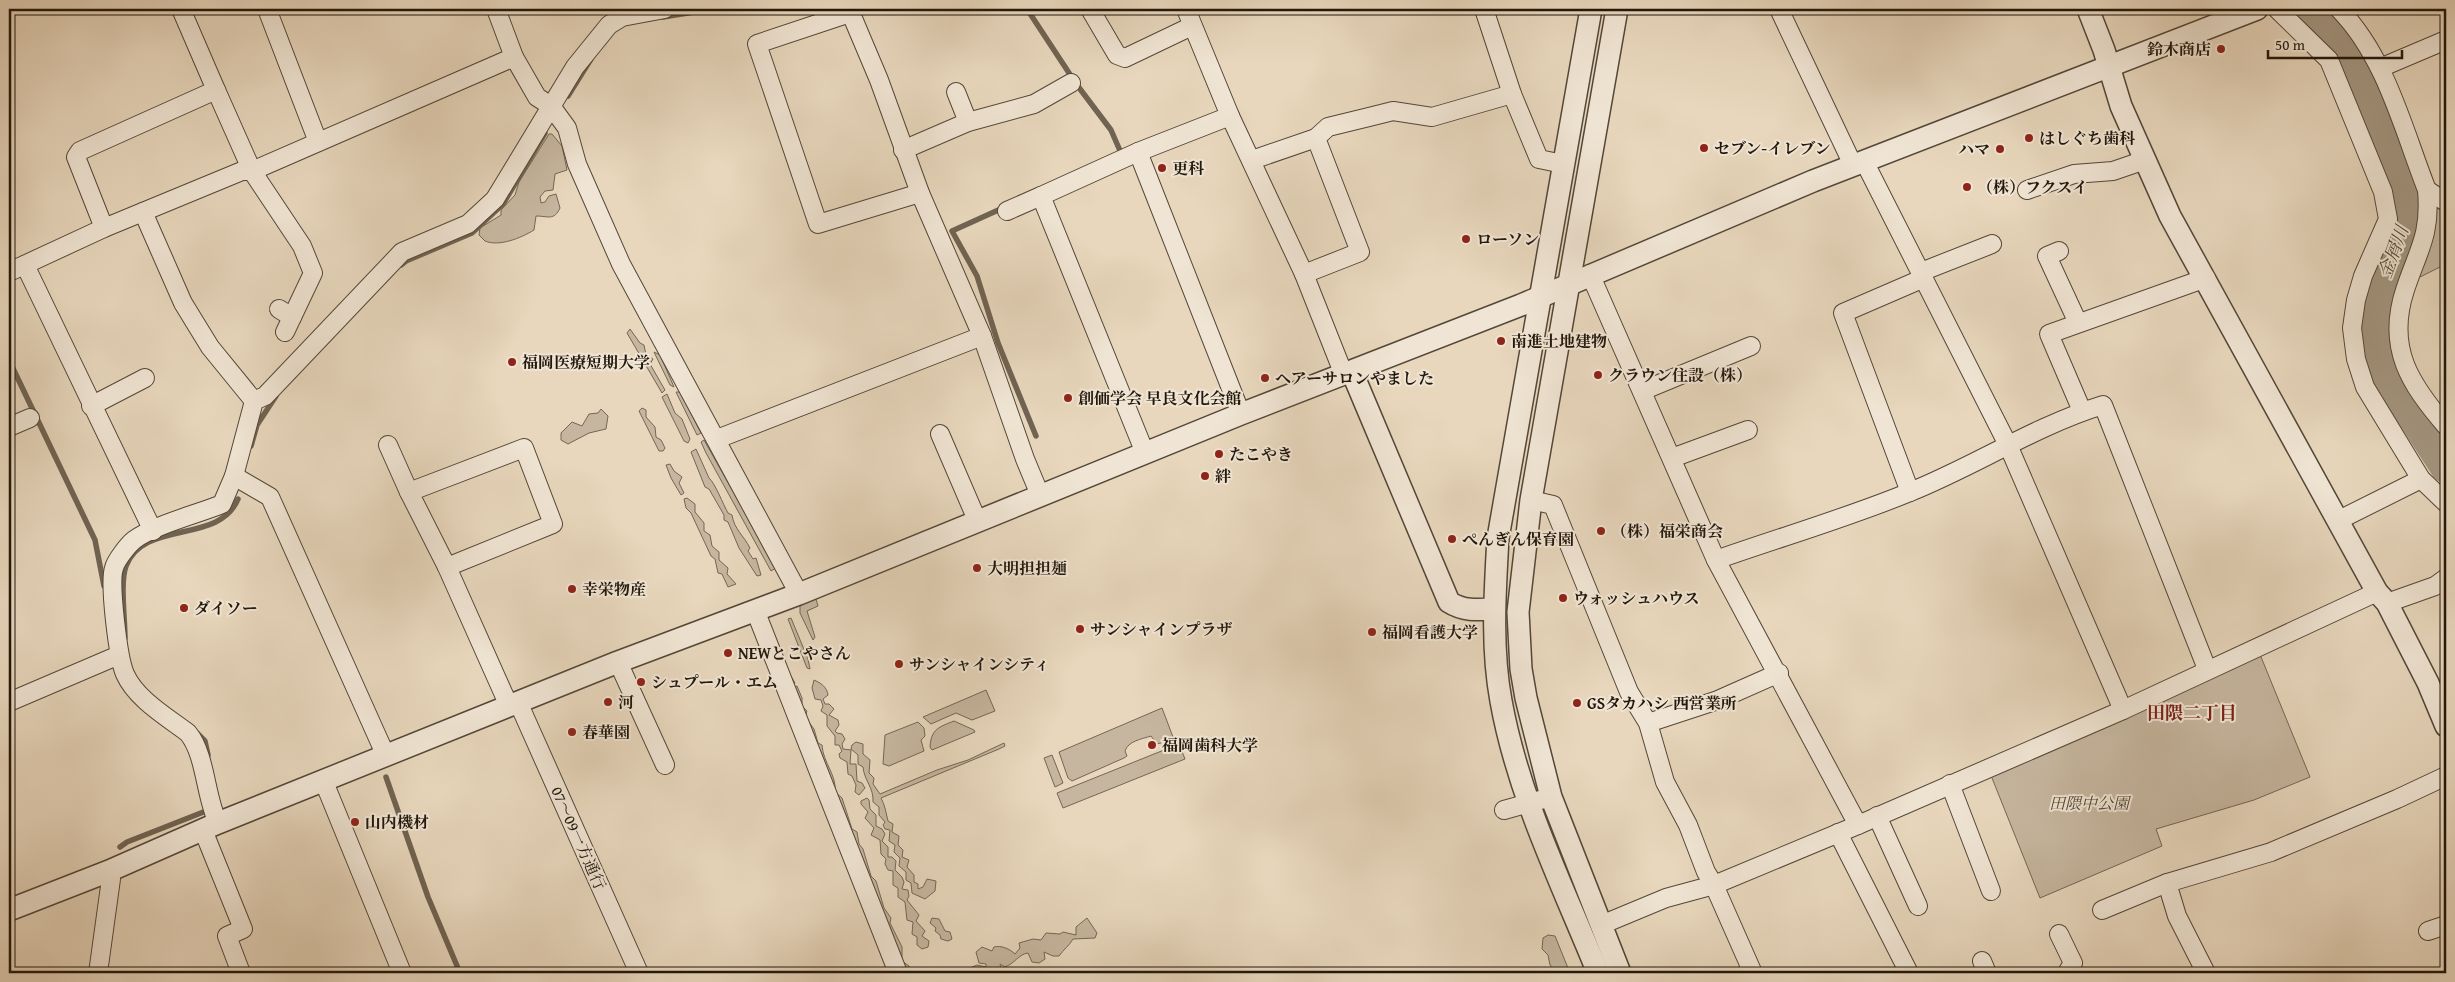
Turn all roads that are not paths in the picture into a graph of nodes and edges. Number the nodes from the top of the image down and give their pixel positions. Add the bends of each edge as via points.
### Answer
1 (181, 9) edge
2 (267, 9) edge
3 (496, 9) edge
4 (665, 9) edge
5 (1090, 9) edge
6 (1186, 9) edge
7 (1484, 9) edge
8 (1591, 9) edge
9 (1617, 9) edge
10 (1780, 9) edge
11 (2088, 9) edge
12 (2257, 9) edge
13 (2277, 9) edge
14 (2339, 9) edge
15 (850, 11) edge
16 (1192, 26) junction
17 (2446, 40) edge
18 (514, 57) junction
19 (2108, 68) junction
20 (2380, 68) junction
21 (1071, 83) dead end
22 (216, 90) junction
23 (956, 92) dead end
24 (1512, 94) junction
25 (552, 106) junction
26 (1230, 116) junction
27 (968, 122) junction
28 (1316, 138) junction
29 (318, 142) junction
30 (903, 150) junction
31 (1138, 152) junction
32 (1252, 160) junction
33 (2145, 160) junction
34 (1859, 163) junction
35 (1563, 164) junction
36 (252, 171) junction
37 (2027, 190) dead end
38 (2427, 190) junction
39 (920, 193) junction
40 (1042, 196) junction
41 (2446, 202) edge
42 (1007, 211) dead end
43 (142, 212) junction
44 (104, 228) junction
45 (1992, 244) dead end
46 (2059, 251) dead end
47 (25, 265) junction
48 (9, 272) edge
49 (1304, 274) junction
50 (1590, 274) junction
51 (1922, 275) junction
52 (2206, 278) junction
53 (1569, 285) junction
54 (1541, 296) junction
55 (286, 319) dead end
56 (2078, 323) junction
57 (982, 336) junction
58 (1751, 346) dead end
59 (1348, 373) junction
60 (145, 378) dead end
61 (1642, 391) junction
62 (254, 401) junction
63 (91, 406) junction
64 (2082, 411) junction
65 (1241, 414) junction
66 (30, 418) dead end
67 (2446, 426) edge
68 (9, 427) edge
69 (1748, 430) dead end
70 (940, 434) dead end
71 (717, 439) junction
72 (388, 445) dead end
73 (2008, 445) junction
74 (1145, 453) junction
75 (1672, 458) junction
76 (234, 476) junction
77 (2421, 480) junction
78 (409, 492) junction
79 (1910, 492) junction
80 (1040, 496) junction
81 (1531, 500) junction
82 (2446, 503) edge
83 (977, 520) junction
84 (2339, 520) junction
85 (152, 530) junction
86 (1716, 560) junction
87 (447, 567) junction
88 (2446, 578) edge
89 (799, 594) junction
90 (2382, 598) junction
91 (1494, 609) junction
92 (755, 610) junction
93 (120, 655) junction
94 (618, 662) junction
95 (2207, 669) junction
96 (1779, 674) junction
97 (9, 702) edge
98 (514, 704) junction
99 (2123, 710) junction
100 (1648, 723) junction
101 (2446, 726) edge
102 (386, 756) junction
103 (664, 765) dead end
104 (2446, 776) edge
105 (324, 782) junction
106 (1950, 784) junction
107 (1551, 797) junction
108 (1529, 805) junction
109 (1504, 810) dead end
110 (1877, 816) junction
111 (1858, 824) junction
112 (210, 826) junction
113 (1838, 832) junction
114 (109, 871) junction
115 (2167, 883) junction
116 (1714, 886) junction
117 (1991, 891) dead end
118 (1918, 906) dead end
119 (9, 910) edge
120 (2102, 910) dead end
121 (1601, 925) junction
122 (2446, 925) edge
123 (2428, 931) dead end
124 (2058, 934) dead end
125 (98, 973) edge
126 (241, 973) edge
127 (402, 973) edge
128 (639, 973) edge
129 (898, 973) edge
130 (1598, 973) edge
131 (1620, 973) edge
132 (1746, 973) edge
133 (1909, 973) edge
134 (2067, 973) edge
135 (2206, 973) edge

1 - 22 street
2 - 29 street
3 - 18 street
4 - 25 street via 622,17 609,25 575,67
5 - 16 street via 1117,54 1125,58
6 - 16 street
7 - 24 street
8 - 35 street
9 - 53 street
10 - 34 street
11 - 19 street
12 - 19 street
13 - 77 street via 2329,60 2383,192 2388,219 2356,300 2352,328 2356,360 2365,387
14 - 20 street via 2368,45
15 - 30 street via 879,80
15 - 39 street via 758,44 818,224
16 - 26 street
17 - 20 street
18 - 25 street via 537,97
18 - 29 street
19 - 33 street
19 - 34 street
20 - 38 street
21 - 27 street via 1034,104
22 - 36 street
22 - 44 street via 80,151 76,156
23 - 27 street
24 - 28 street via 1432,116 1393,111 1368,116 1328,127
24 - 35 street via 1539,160
25 - 62 street via 495,199 468,224 402,252 265,396
25 - 71 street via 567,128 577,164 622,264
26 - 31 street
26 - 32 street
27 - 30 street
28 - 32 street
28 - 49 street via 1360,252
29 - 36 street
30 - 39 street
31 - 40 street
31 - 65 street
32 - 49 street
33 - 37 street via 2113,171 2074,174
33 - 52 street via 2170,216
34 - 50 street
34 - 51 street
35 - 54 street
36 - 43 street via 242,170
36 - 55 street via 302,246 313,273
38 - 41 street
38 - 67 street via 2427,231 2400,309 2399,342 2409,377
39 - 57 street
40 - 42 street
40 - 74 street
43 - 44 street
43 - 62 street via 192,318 210,347
44 - 47 street
45 - 51 street
46 - 56 street via 2047,256
47 - 48 street
47 - 63 street
49 - 59 street
50 - 53 street
50 - 61 street
51 - 73 street
51 - 79 street via 1843,313
52 - 56 street
52 - 84 street
53 - 54 street
53 - 81 street
54 - 59 street
54 - 91 street via 1498,538
56 - 64 street via 2049,334
57 - 71 street
57 - 80 street via 1024,460
58 - 61 street
59 - 65 street
59 - 91 street via 1449,602 1458,608
60 - 63 street
61 - 75 street
62 - 76 street
63 - 85 street
64 - 73 street
64 - 95 street via 2103,405
65 - 74 street
66 - 68 street
69 - 75 street
70 - 83 street
71 - 89 street
72 - 78 street, 07～09一方通行
73 - 79 street
73 - 99 street
74 - 80 street
75 - 86 street
76 - 85 street via 222,504
76 - 102 street via 270,497
77 - 82 street
77 - 84 street
78 - 87 street, 07～09一方通行
78 - 87 street via 524,448 553,524
79 - 86 street
80 - 83 street
81 - 100 street via 1552,505 1630,692
81 - 107 street via 1518,612 1521,669
83 - 89 street
84 - 90 street
85 - 93 street via 133,541 114,567 113,606
86 - 96 street
87 - 98 street, 07～09一方通行
88 - 90 street via 2435,586
89 - 92 street
90 - 95 street
90 - 101 street via 2428,683
91 - 108 street via 1501,701
92 - 94 street
92 - 129 street
93 - 97 street
93 - 112 street via 125,674 138,693 194,742 209,801
94 - 98 street
94 - 103 street
95 - 99 street
96 - 100 street via 1718,700
96 - 111 street
98 - 102 street
98 - 128 street, 07～09一方通行
99 - 106 street
100 - 116 street via 1665,782
102 - 105 street
104 - 115 street via 2271,852
105 - 112 street
105 - 127 street
106 - 110 street
106 - 117 street
107 - 108 street
107 - 121 street
108 - 109 street
108 - 130 street
110 - 111 street
110 - 118 street
111 - 113 street
112 - 114 street
112 - 126 street via 243,929 228,936
113 - 116 street
113 - 133 street
114 - 119 street
114 - 125 street via 111,879
115 - 120 street
115 - 135 street via 2177,916
116 - 121 street via 1666,898
116 - 132 street via 1752,971
121 - 131 street
122 - 123 street
124 - 134 street via 2073,963

